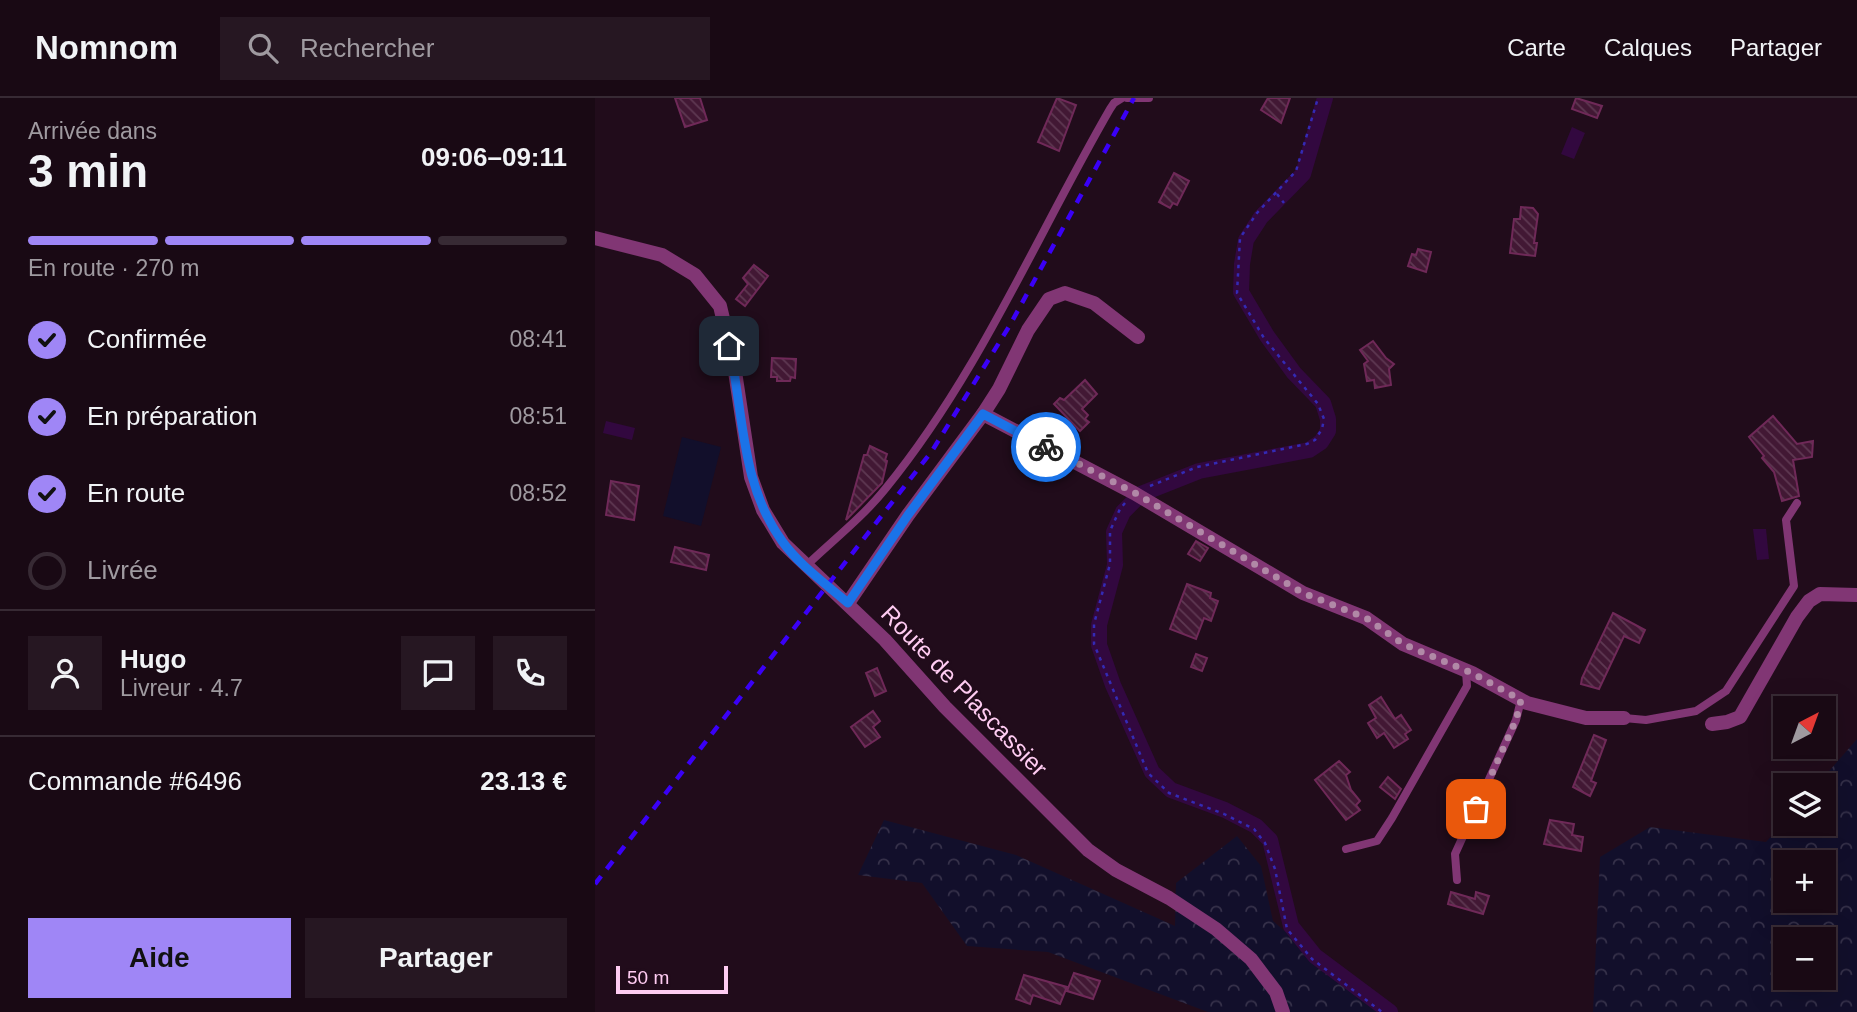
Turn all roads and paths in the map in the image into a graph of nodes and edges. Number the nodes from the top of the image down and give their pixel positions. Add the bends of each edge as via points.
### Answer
1 (1125, 98) edge
2 (1149, 98) edge
3 (1277, 194) dead end
4 (1285, 203) dead end
5 (595, 238) edge
6 (1138, 337) dead end
7 (983, 414) junction
8 (1797, 503) dead end
9 (806, 566) junction
10 (1857, 596) edge
11 (848, 603) junction
12 (1466, 671) junction
13 (1521, 700) junction
14 (1624, 718) joint
15 (1712, 724) dead end
16 (1346, 849) dead end
17 (1457, 880) dead end
18 (1283, 1012) edge

1 - 2 lane
1 - 9 lane via 1110,109 996,319 916,448 884,491
3 - 4 path
5 - 9 street, Route de Plascassier via 661,255 695,275 720,306 757,497 783,543
6 - 7 street via 1094,303 1065,293 1049,299
7 - 11 street
7 - 12 street via 1135,493 1303,593 1366,618 1403,644
8 - 14 lane via 1786,520 1794,586 1725,691 1696,711 1646,720
9 - 11 street, Route de Plascassier
10 - 15 street via 1821,594 1809,601 1740,717
11 - 18 street, Route de Plascassier via 1088,850 1216,929 1251,959 1276,992
12 - 13 street
12 - 16 lane via 1467,686 1377,841
13 - 14 street via 1586,718
13 - 17 lane via 1455,854

